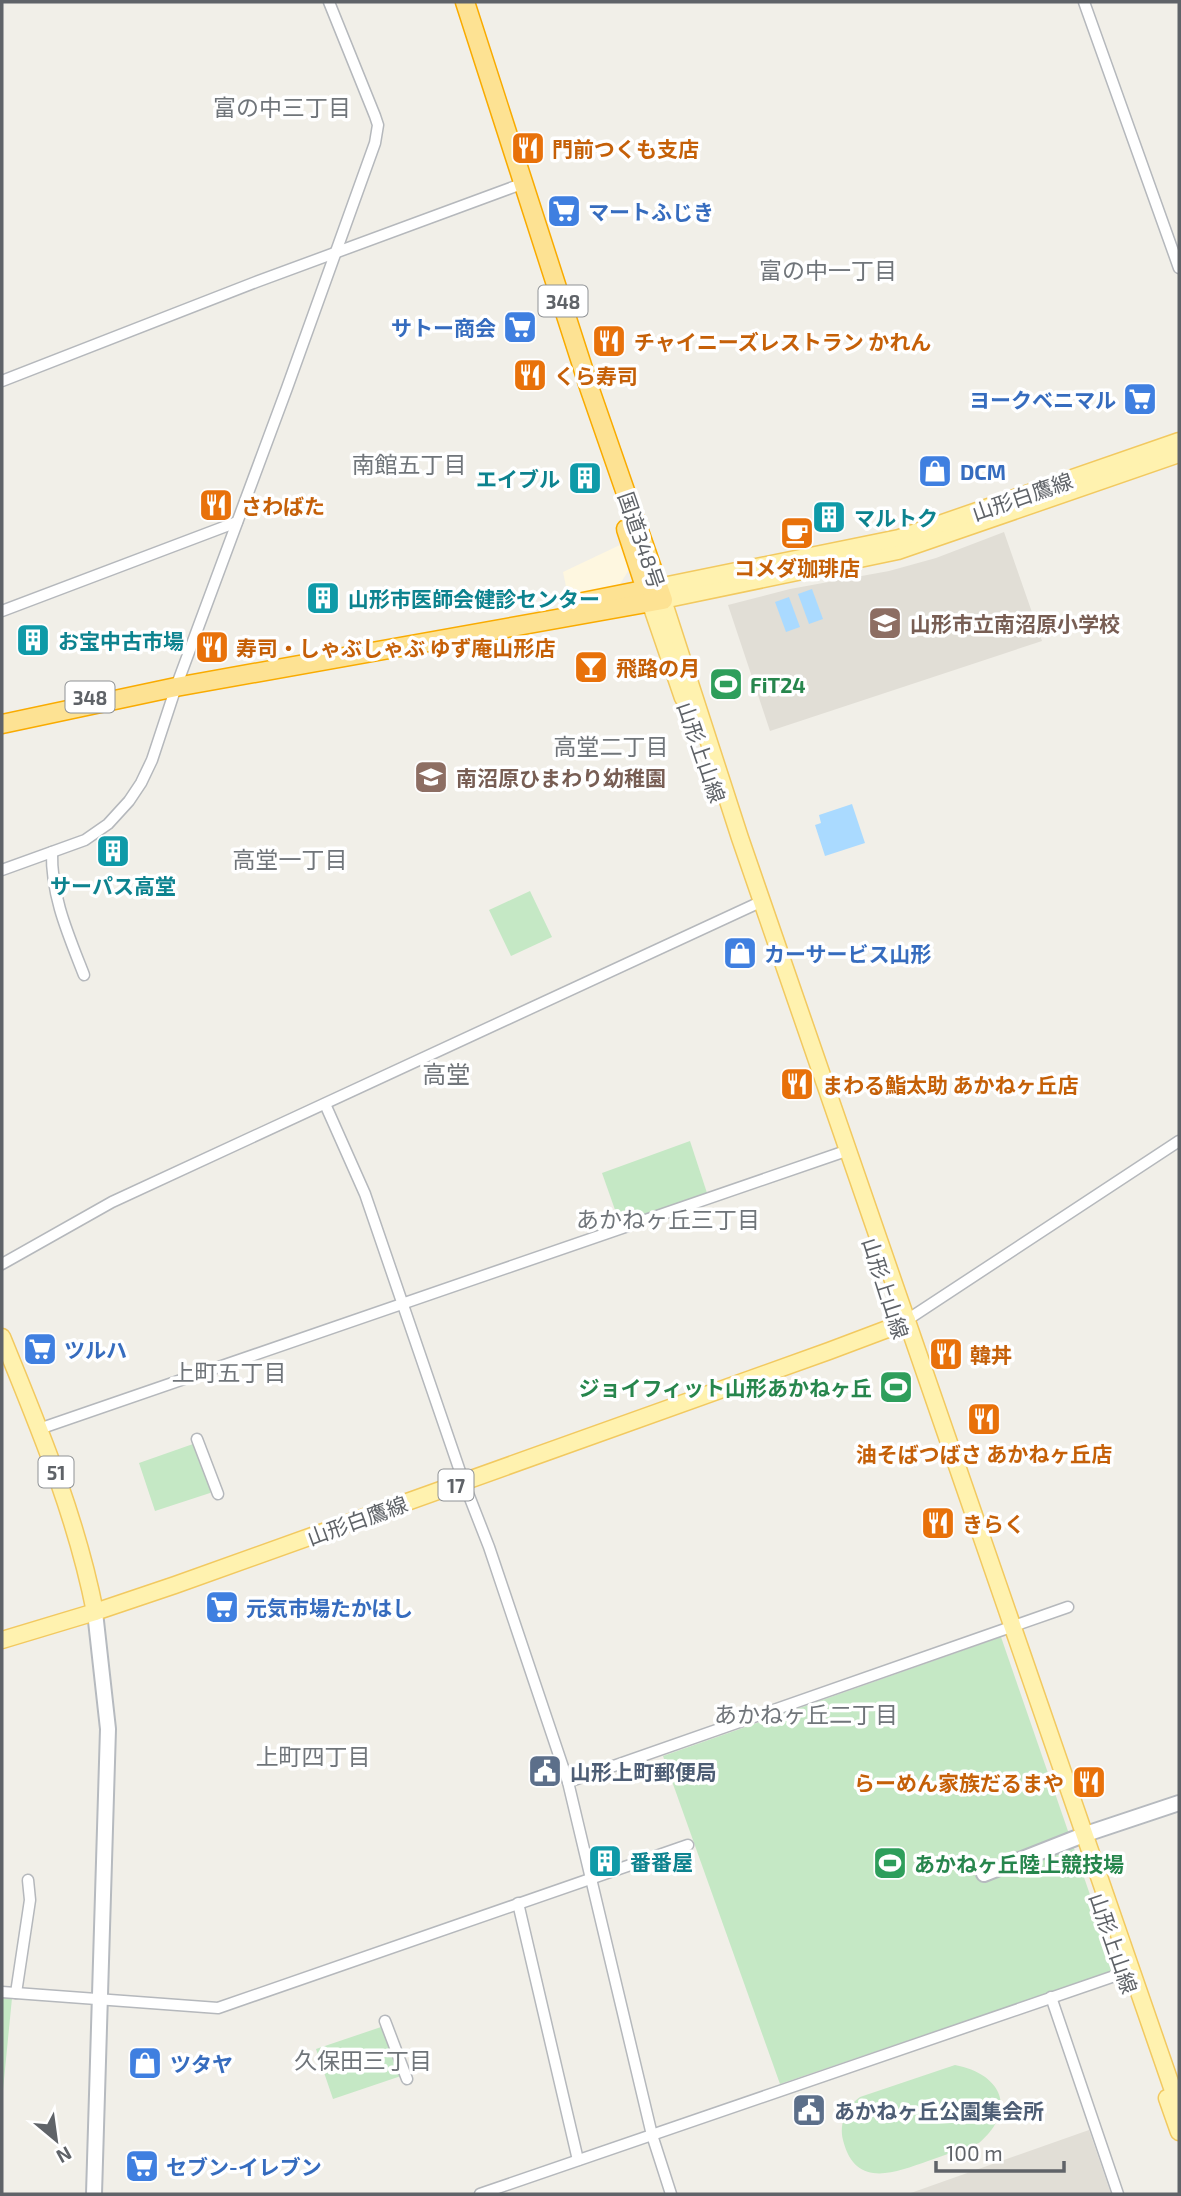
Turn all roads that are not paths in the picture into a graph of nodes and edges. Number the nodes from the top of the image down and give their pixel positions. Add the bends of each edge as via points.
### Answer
1 (329, 2) edge
2 (457, 2) edge
3 (465, 2) edge
4 (1084, 2) edge
5 (516, 186) junction
6 (336, 253) junction
7 (1179, 268) edge
8 (2, 382) edge
9 (1179, 441) edge
10 (1179, 454) edge
11 (237, 522) junction
12 (654, 595) junction
13 (2, 611) edge
14 (177, 682) junction
15 (2, 718) edge
16 (2, 724) edge
17 (52, 852) junction
18 (2, 870) edge
19 (755, 904) junction
20 (84, 975) dead end
21 (325, 1104) junction
22 (1179, 1141) edge
23 (841, 1153) junction
24 (2, 1264) edge
25 (402, 1305) junction
26 (902, 1323) junction
27 (2, 1337) edge
28 (39, 1430) junction
29 (197, 1438) dead end
30 (464, 1483) junction
31 (218, 1494) dead end
32 (1068, 1606) dead end
33 (95, 1612) junction
34 (1009, 1628) junction
35 (2, 1640) edge
36 (568, 1782) junction
37 (1179, 1803) edge
38 (1081, 1836) junction
39 (688, 1845) dead end
40 (984, 1874) dead end
41 (590, 1878) junction
42 (29, 1880) dead end
43 (518, 1903) junction
44 (1128, 1971) junction
45 (2, 1992) edge
46 (16, 1993) junction
47 (1051, 1997) junction
48 (100, 1998) junction
49 (385, 2021) dead end
50 (407, 2079) dead end
51 (1179, 2108) edge
52 (1179, 2132) edge
53 (652, 2135) junction
54 (578, 2160) junction
55 (94, 2194) edge
56 (480, 2194) edge
57 (671, 2194) edge
58 (1118, 2194) edge

1 - 6 street via 377,125 370,160
2 - 5 highway, 国道348号 / 348
3 - 12 highway, 国道348号 / 348
4 - 7 street
5 - 6 street
5 - 12 highway, 国道348号 / 348
6 - 8 street
6 - 11 street
9 - 12 main road, 山形白鷹線 via 900,538
10 - 12 main road, 山形白鷹線 via 898,551
11 - 13 street
11 - 14 street
12 - 14 highway, 国道348号 / 348
12 - 19 main road, 山形上山線
12 - 26 main road, 山形上山線
14 - 15 highway, 国道348号 / 348
14 - 16 highway, 国道348号 / 348
14 - 17 street via 152,760 129,801 85,840
17 - 18 street
17 - 20 street via 56,897
19 - 21 street
19 - 23 main road, 山形上山線
21 - 24 street via 112,1202
21 - 25 street via 365,1194
22 - 26 street
23 - 25 street
23 - 26 main road, 山形上山線
25 - 28 street
25 - 30 street
26 - 30 main road, 山形白鷹線 / 17
26 - 34 main road, 山形上山線
27 - 28 main road, 51
28 - 33 main road, 51 via 64,1491
29 - 31 street
30 - 33 main road, 山形白鷹線 / 17
30 - 36 street
32 - 34 street
33 - 35 main road, 山形白鷹線 / 17
33 - 48 street via 108,1729
34 - 36 street
34 - 38 main road, 山形上山線
36 - 41 street
37 - 38 street
38 - 40 street
38 - 44 main road, 山形上山線
39 - 41 street
41 - 43 street
41 - 53 street
42 - 46 street
43 - 48 street via 218,2008
43 - 54 street
44 - 47 street
44 - 51 main road, 山形上山線
44 - 52 main road, 山形上山線
45 - 46 street
46 - 48 street
47 - 53 street
47 - 58 street
48 - 55 street
49 - 50 street
53 - 54 street
53 - 57 street
54 - 56 street

